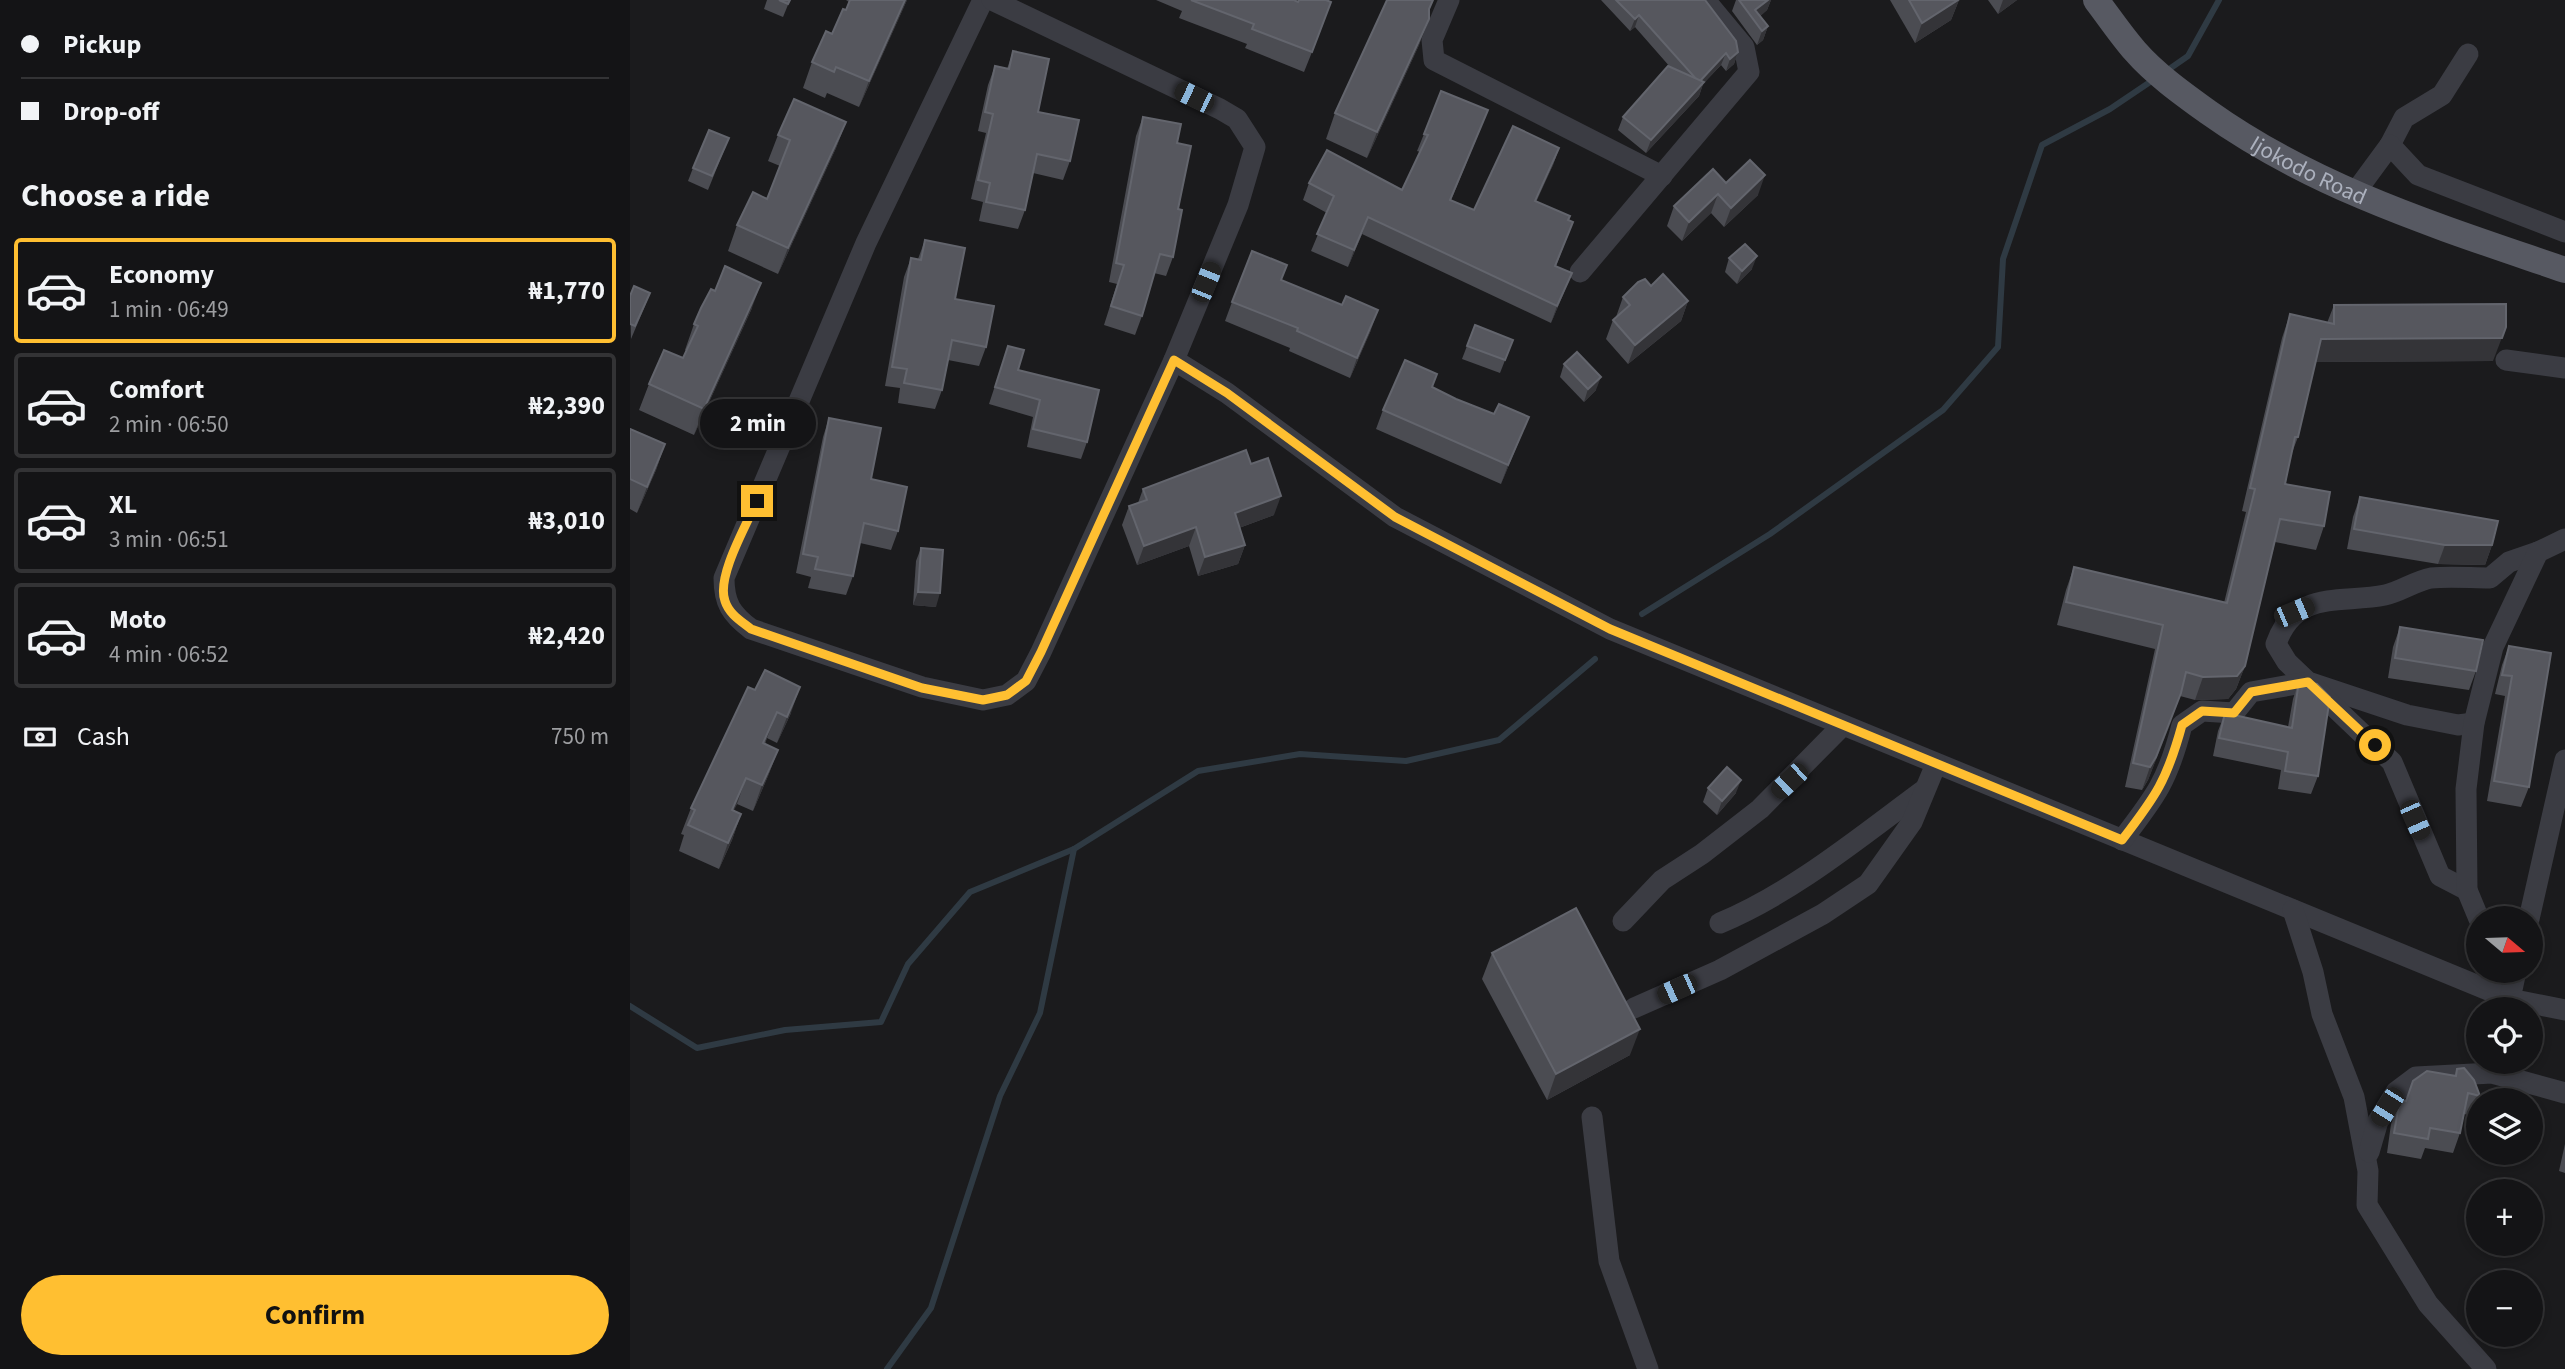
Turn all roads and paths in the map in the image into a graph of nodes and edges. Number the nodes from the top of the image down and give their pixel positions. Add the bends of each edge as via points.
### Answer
1 (983, 0) edge
2 (992, 0) edge
3 (1449, 0) edge
4 (1705, 0) edge
5 (2096, 0) edge
6 (2468, 54) dead end
7 (2390, 145) junction
8 (1662, 176) junction
9 (2354, 194) junction
10 (2565, 232) edge
11 (2565, 270) edge
12 (1580, 272) dead end
13 (1174, 360) junction
14 (2506, 360) dead end
15 (2565, 368) edge
16 (2565, 539) edge
17 (2538, 552) junction
18 (2308, 682) junction
19 (2474, 723) junction
20 (1842, 726) junction
21 (2565, 760) edge
22 (1936, 764) junction
23 (1926, 788) junction
24 (2122, 840) junction
25 (2467, 890) junction
26 (2474, 906) edge
27 (2532, 906) edge
28 (2293, 910) junction
29 (1623, 921) dead end
30 (1720, 923) dead end
31 (2505, 997) edge
32 (2543, 1006) edge
33 (1634, 1008) dead end
34 (2565, 1010) edge
35 (2565, 1093) edge
36 (1592, 1117) dead end
37 (2367, 1159) junction
38 (1648, 1369) edge
39 (2486, 1369) edge

1 - 13 street via 866,243 723,578 724,600 734,617 751,629 922,688 983,700 1007,695 1026,681 1041,652
2 - 13 street via 1220,109 1237,119 1255,147 1238,205
3 - 8 street via 1432,40 1434,60
4 - 8 street via 1744,47 1749,72
5 - 9 main road, Ijokodo Road via 2136,52 2185,95 2294,167
6 - 7 street via 2442,96 2404,118
7 - 9 street
7 - 10 street via 2418,175
8 - 12 street
9 - 11 main road, Ijokodo Road
13 - 20 street via 1227,393 1395,517 1610,629
14 - 15 street
16 - 17 street
17 - 18 street via 2509,562 2490,578 2429,578 2386,595 2324,600 2294,612 2276,644
17 - 19 street via 2493,647
18 - 19 street via 2407,715 2458,725
18 - 24 street via 2251,692 2234,713 2202,711 2182,725 2160,790
18 - 25 street via 2392,762 2440,876
19 - 25 street via 2466,789
20 - 22 street
20 - 29 street via 1760,809 1662,880
21 - 27 street
22 - 23 street
22 - 24 street
23 - 30 street via 1823,863
23 - 33 street via 1912,822 1868,884 1720,970
24 - 28 street
25 - 26 street
28 - 31 street
28 - 37 street via 2322,1014 2354,1097
32 - 34 street
35 - 37 street via 2492,1073 2416,1077 2396,1092 2378,1121
36 - 38 street via 1609,1261
37 - 39 street via 2367,1205 2383,1235 2428,1304

